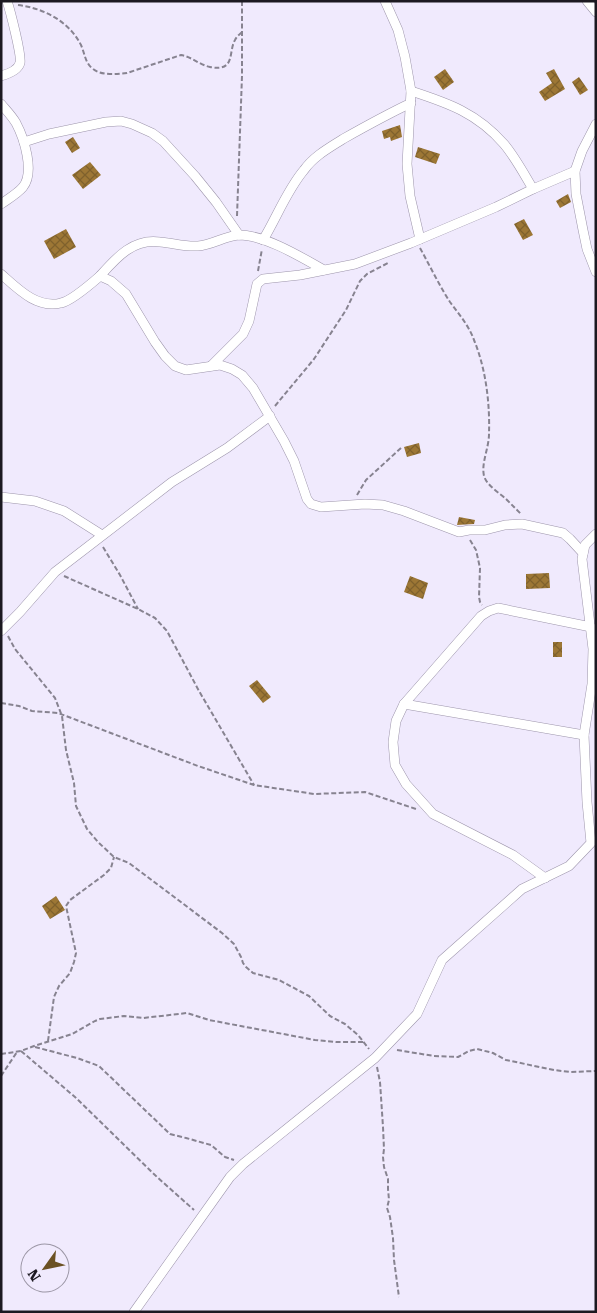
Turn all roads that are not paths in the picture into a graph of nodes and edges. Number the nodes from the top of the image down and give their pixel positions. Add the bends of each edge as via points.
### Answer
1 (385, 1) edge
2 (587, 1) edge
3 (8, 2) edge
4 (596, 12) edge
5 (1, 76) edge
6 (411, 91) junction
7 (412, 103) junction
8 (1, 104) edge
9 (596, 124) edge
10 (24, 142) junction
11 (576, 171) junction
12 (533, 189) junction
13 (1, 204) edge
14 (238, 233) junction
15 (263, 240) junction
16 (418, 240) junction
17 (324, 270) junction
18 (596, 272) edge
19 (1, 274) edge
20 (100, 276) junction
21 (211, 366) junction
22 (269, 414) junction
23 (1, 498) edge
24 (596, 534) edge
25 (100, 537) junction
26 (583, 553) junction
27 (591, 626) junction
28 (3, 630) edge
29 (404, 704) junction
30 (584, 735) junction
31 (545, 878) junction
32 (134, 1312) edge

1 - 6 street via 398,30
2 - 4 street
3 - 5 street via 21,60 16,68
6 - 7 street
6 - 12 street via 457,107 492,131 505,145
7 - 15 street via 375,120 311,161 289,192
7 - 16 street via 407,164
8 - 10 street via 16,122
9 - 11 street
10 - 13 street via 28,161 24,186
10 - 14 street via 106,122 132,124 163,141 211,195
11 - 12 street
11 - 18 street via 582,230
12 - 16 street
14 - 15 street
14 - 20 street via 198,246 143,242 120,255
15 - 17 street
16 - 17 street via 355,264
17 - 21 street via 263,279 257,284 243,334
19 - 20 street via 24,294 44,304 62,303
20 - 21 street via 126,294 155,342 175,366 186,370
21 - 22 street via 220,365 242,375
22 - 25 street via 227,448 172,482
22 - 26 street via 294,461 311,504 321,507 383,505 459,532 522,524 563,533
23 - 25 street via 35,501 64,511
24 - 26 street via 585,545
25 - 28 street via 55,572
26 - 27 street
27 - 29 street via 498,608 489,611 481,616
27 - 30 street via 592,684
29 - 30 street
29 - 31 street via 396,721 393,742 395,765 406,784 433,814 513,855
30 - 31 street via 591,843 569,866
31 - 32 street via 522,889 442,960 417,1014 375,1058 242,1164

